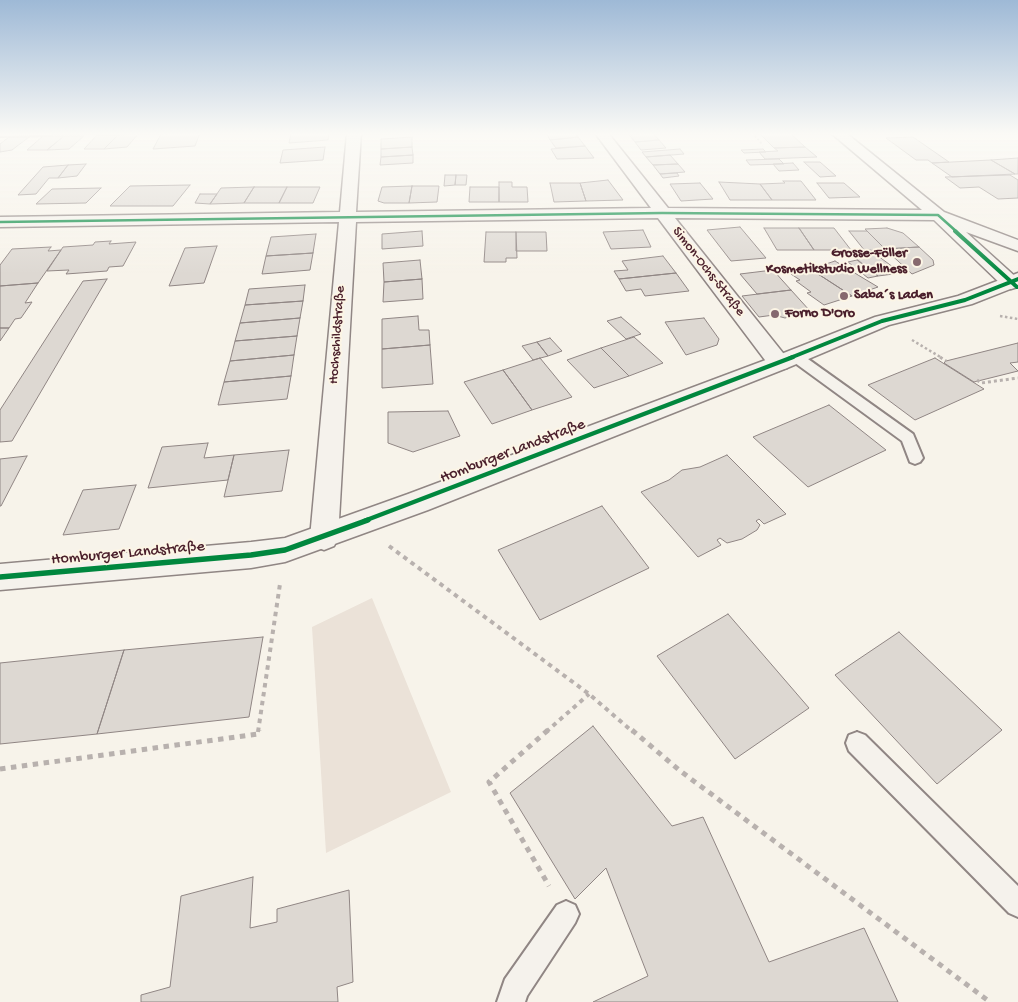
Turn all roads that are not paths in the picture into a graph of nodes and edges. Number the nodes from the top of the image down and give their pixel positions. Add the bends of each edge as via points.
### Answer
1 (350, 180) edge
2 (637, 180) edge
3 (894, 180) edge
4 (662, 213) junction
5 (938, 215) junction
6 (346, 218) junction
7 (3, 229) edge
8 (1018, 246) edge
9 (1016, 283) edge
10 (788, 360) junction
11 (915, 458) dead end
12 (324, 538) junction
13 (0, 577) edge
14 (857, 743) dead end
15 (1018, 904) edge
16 (566, 914) road end
17 (511, 1002) edge

1 - 6 street, Hochschildstraße
2 - 4 street, Simon-Ochs-Straße
3 - 5 street
4 - 5 street
4 - 6 street
4 - 10 street, Simon-Ochs-Straße
5 - 8 street
5 - 9 street
6 - 7 street via 18,221
6 - 12 street, Hochschildstraße
9 - 10 street, Homburger Landstraße via 882,321
10 - 11 lane via 908,438
10 - 12 street, Homburger Landstraße
12 - 13 street, Homburger Landstraße via 286,550 251,556
14 - 15 lane
16 - 17 lane via 515,989

